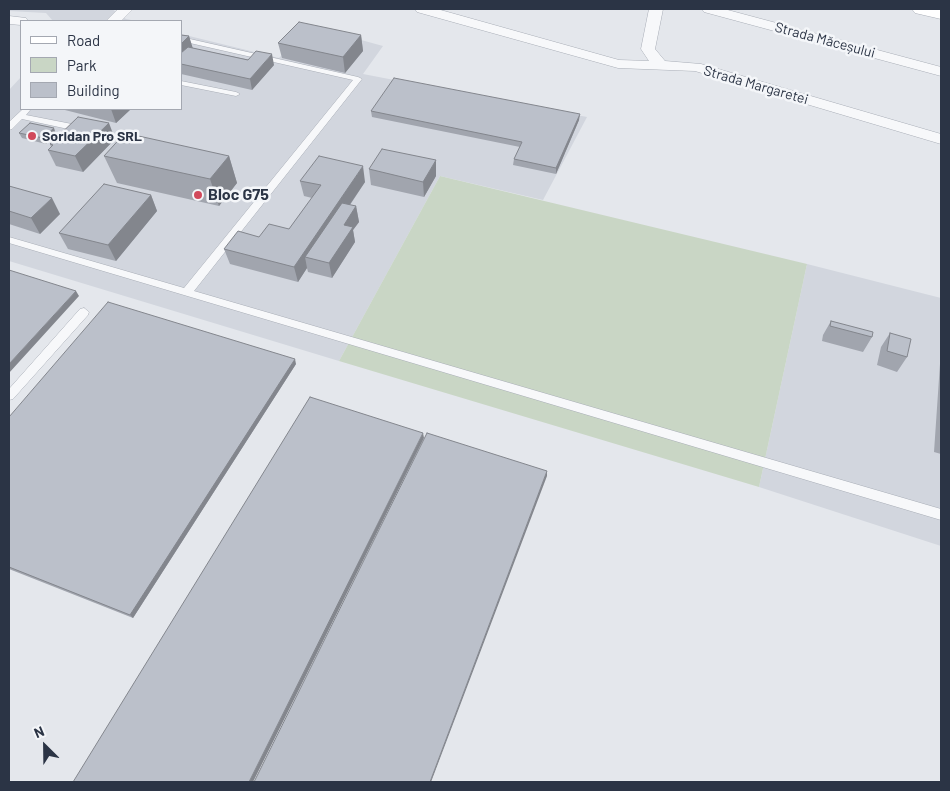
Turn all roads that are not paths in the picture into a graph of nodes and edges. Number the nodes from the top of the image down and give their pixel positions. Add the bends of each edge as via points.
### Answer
1 (126, 9) edge
2 (422, 9) edge
3 (656, 9) edge
4 (709, 9) edge
5 (920, 9) edge
6 (941, 14) edge
7 (114, 20) edge
8 (182, 39) edge
9 (662, 66) junction
10 (941, 72) edge
11 (182, 83) edge
12 (236, 94) dead end
13 (26, 110) edge
14 (20, 116) junction
15 (9, 127) edge
16 (941, 139) edge
17 (141, 143) edge
18 (9, 240) edge
19 (187, 292) junction
20 (84, 312) dead end
21 (9, 396) edge
22 (941, 515) edge

1 - 7 street
2 - 9 street, Strada Margaretei via 618,64
3 - 9 street via 648,49
4 - 10 street, Strada Măceșului
5 - 6 street
8 - 19 lane via 358,79
9 - 16 street, Strada Margaretei via 696,67
11 - 12 lane
13 - 14 lane
14 - 15 lane
14 - 17 lane
18 - 19 lane
19 - 22 lane
20 - 21 lane

